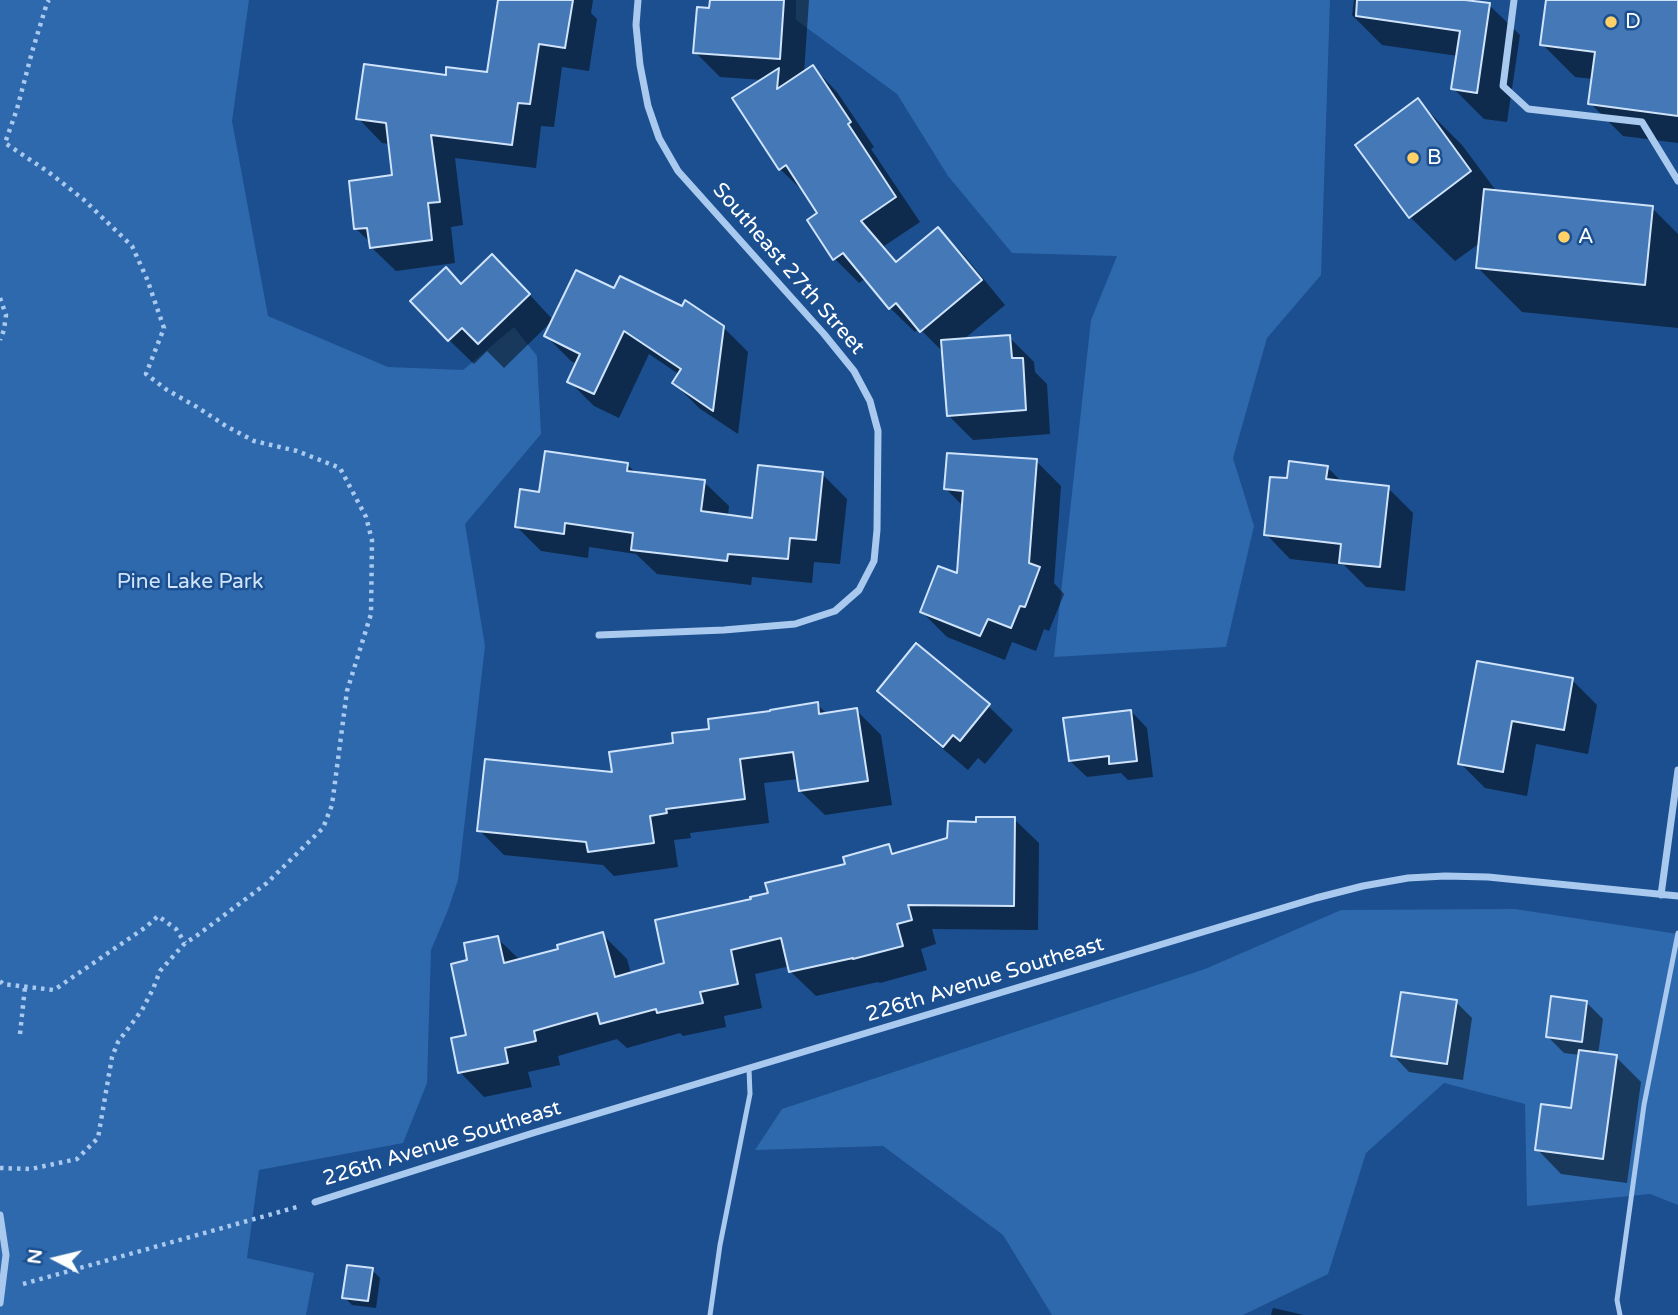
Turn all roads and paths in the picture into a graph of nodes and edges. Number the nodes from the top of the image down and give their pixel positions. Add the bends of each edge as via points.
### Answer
1 (49, 0) edge
2 (638, 0) edge
3 (1514, 0) edge
4 (2, 144) edge
5 (1678, 181) edge
6 (0, 298) edge
7 (0, 340) edge
8 (599, 635) dead end
9 (1678, 770) edge
10 (1661, 895) junction
11 (1678, 896) edge
12 (1678, 933) edge
13 (185, 943) junction
14 (0, 981) edge
15 (26, 987) junction
16 (20, 1034) dead end
17 (749, 1069) junction
18 (0, 1168) edge
19 (315, 1202) joint
20 (0, 1216) edge
21 (2, 1290) junction
22 (0, 1303) edge
23 (710, 1315) edge
24 (1620, 1315) edge

1 - 4 path via 17,110
2 - 8 street, Southeast 27th Street via 636,25 648,106 678,171 824,334 854,371 870,401 878,431 877,530 874,561 859,590 835,611 795,624
3 - 5 street via 1503,86 1528,109 1642,122
4 - 13 path via 83,199 132,246 164,328 146,374 254,441 340,468 366,517 372,540 372,614 347,691 332,805 323,828 267,883
6 - 7 path via 6,315
9 - 10 street
10 - 11 street, 226th Avenue Southeast
10 - 17 street, 226th Avenue Southeast via 1488,877 1408,878 1363,886
12 - 24 lane via 1644,1105 1617,1300
13 - 15 path via 176,929 158,916 54,990
13 - 18 path via 160,971 142,1010 118,1042 98,1138 77,1159 31,1169
14 - 15 path
15 - 16 path
17 - 19 street, 226th Avenue Southeast
17 - 23 lane via 750,1094
19 - 21 path
20 - 21 street via 6,1255
21 - 22 street

